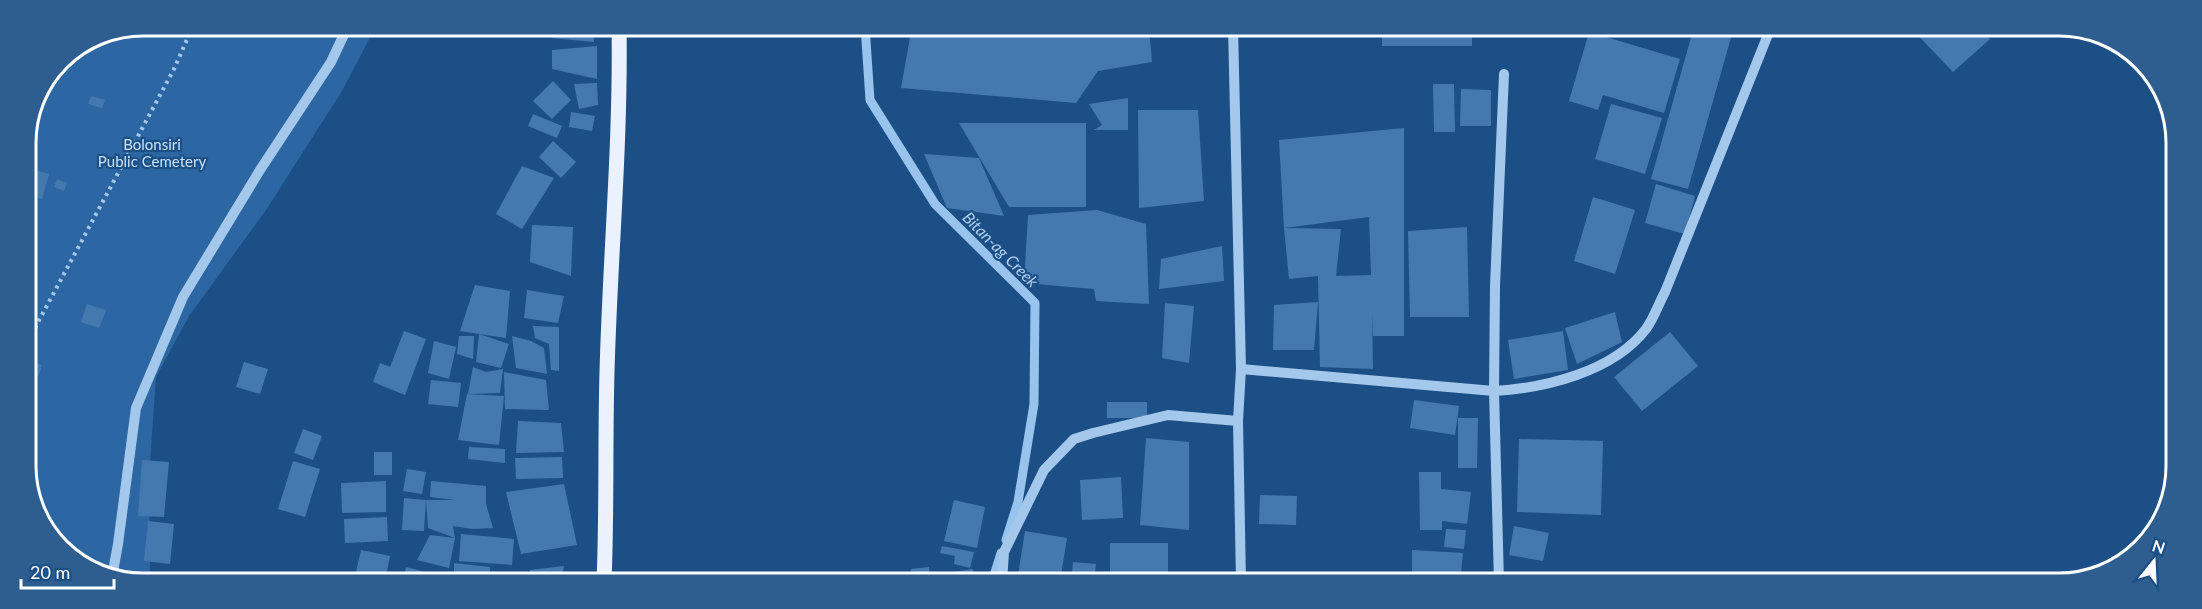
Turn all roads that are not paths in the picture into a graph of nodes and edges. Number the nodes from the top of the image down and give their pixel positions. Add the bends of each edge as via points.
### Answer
1 (343, 36) edge
2 (619, 36) edge
3 (1233, 36) edge
4 (1767, 36) edge
5 (1504, 74) dead end
6 (1241, 369) junction
7 (1494, 391) junction
8 (1238, 421) junction
9 (114, 568) edge
10 (604, 573) edge
11 (1003, 573) edge
12 (1241, 573) edge
13 (1499, 573) edge

1 - 9 street via 179,307 136,408
2 - 10 main road via 620,97 606,373
3 - 6 street
4 - 7 street via 1665,292 1646,329 1596,368 1552,383
5 - 7 street
6 - 7 street
6 - 8 street
7 - 13 street
8 - 11 street via 1168,415 1074,439 1044,470 1004,552
8 - 12 street

